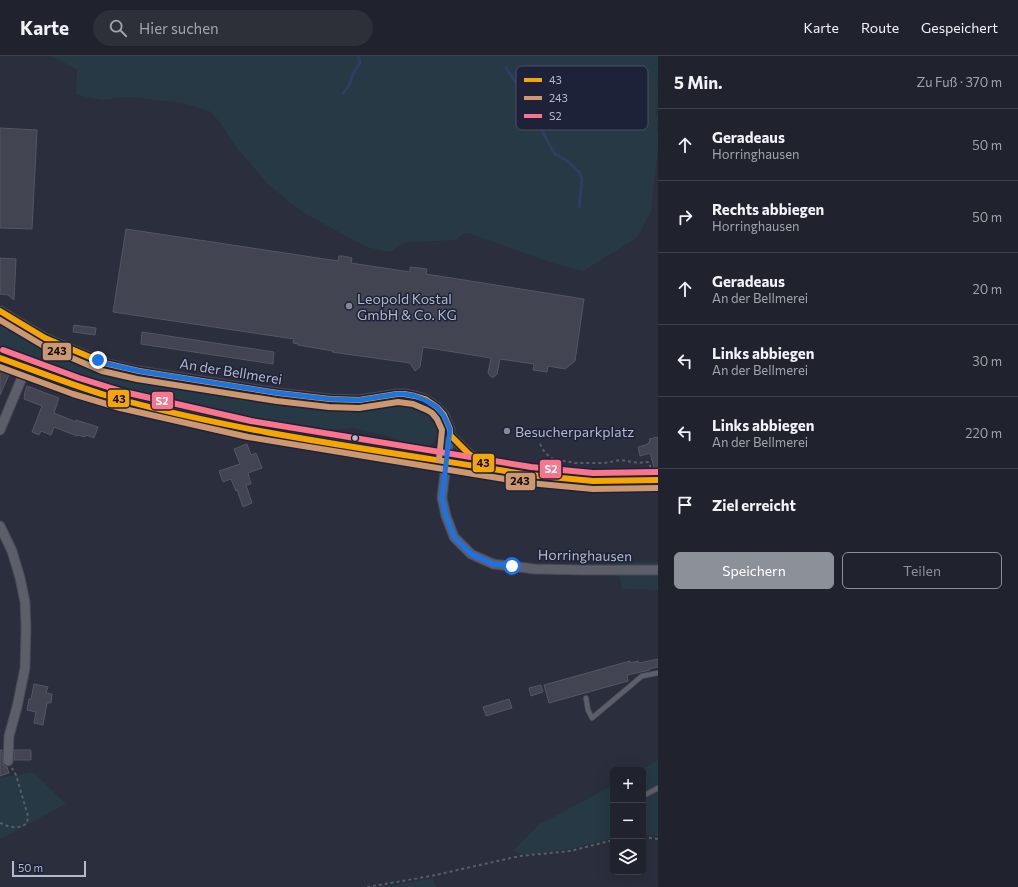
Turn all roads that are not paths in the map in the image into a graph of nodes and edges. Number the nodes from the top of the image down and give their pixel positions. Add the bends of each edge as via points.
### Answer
1 (0, 311) edge
2 (0, 358) edge
3 (26, 368) junction
4 (0, 430) edge
5 (450, 435) junction
6 (447, 461) junction
7 (493, 469) junction
8 (656, 481) edge
9 (0, 526) edge
10 (658, 570) edge
11 (658, 673) edge
12 (586, 698) dead end
13 (8, 762) road end
14 (658, 788) edge
15 (646, 794) edge

1 - 5 street, An der Bellmerei via 45,338 104,363 139,371 330,399 359,400 397,394 415,396 431,403 440,411 448,424
2 - 3 main road
3 - 4 street
3 - 6 main road via 122,400 249,429
5 - 6 street, An der Bellmerei
5 - 7 street, An der Bellmerei via 469,454
6 - 7 main road
6 - 10 street, Horringhausen via 442,498 446,516 454,537 471,554 493,564 535,569
7 - 8 main road via 593,481
9 - 13 street via 12,551 20,578 25,602 26,628 25,668 9,736
11 - 12 lane via 642,676 592,718
14 - 15 lane

